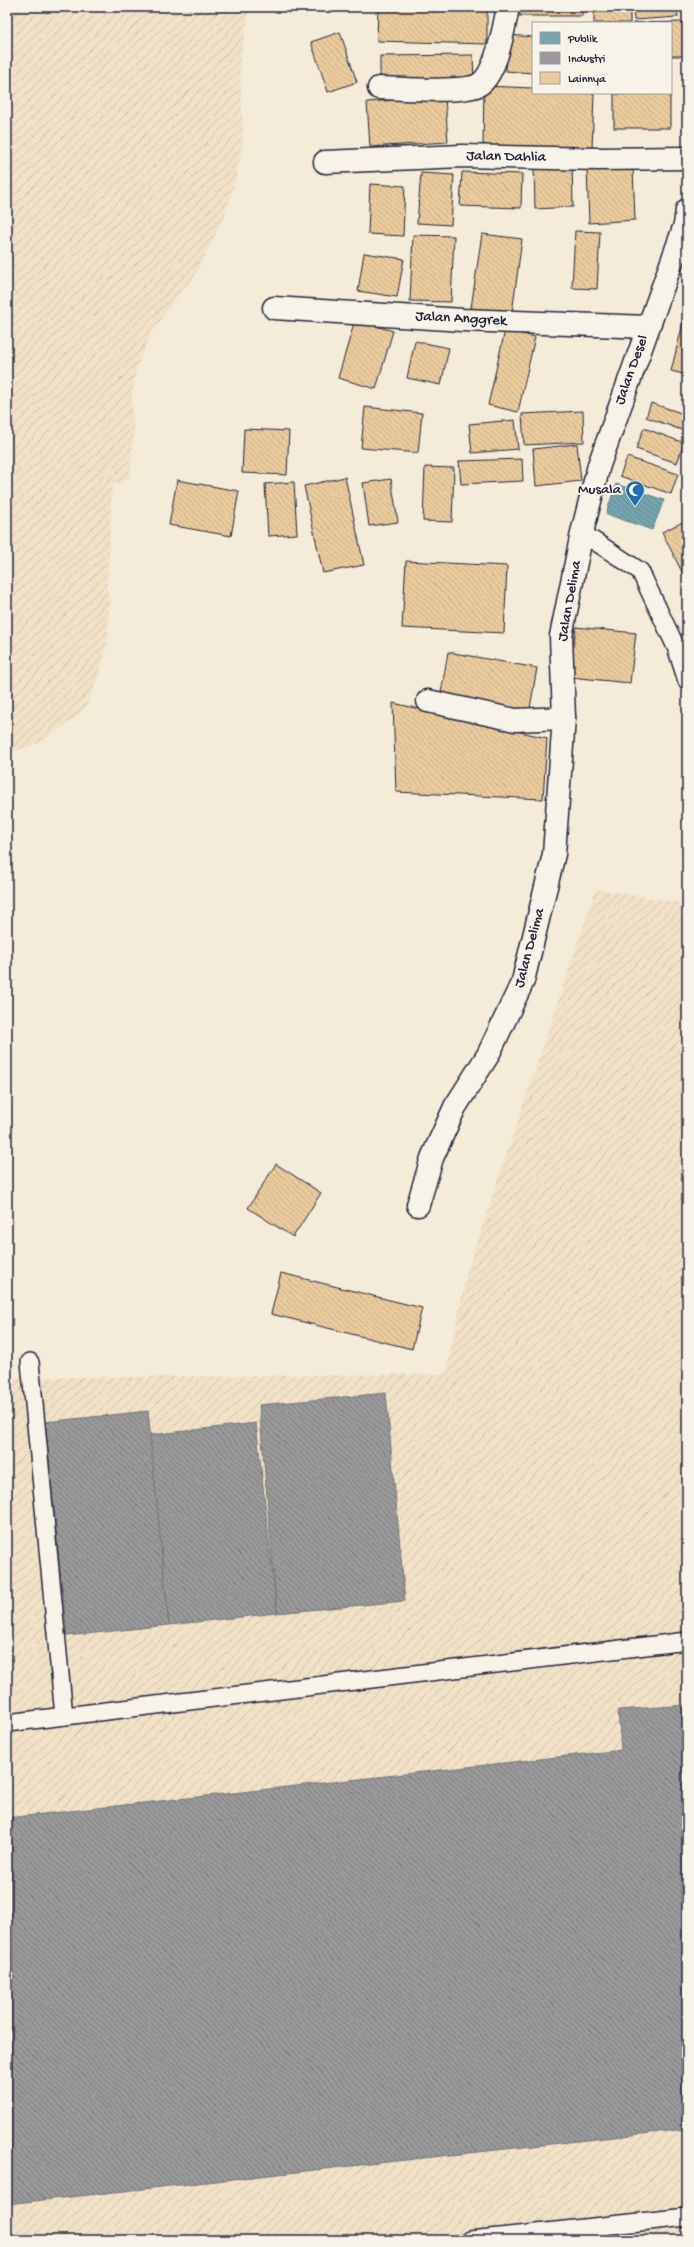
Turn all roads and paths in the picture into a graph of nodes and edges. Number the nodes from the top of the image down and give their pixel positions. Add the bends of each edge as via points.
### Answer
1 (508, 7) edge
2 (379, 88) dead end
3 (687, 158) edge
4 (325, 162) dead end
5 (687, 210) edge
6 (274, 308) dead end
7 (648, 327) junction
8 (582, 533) junction
9 (687, 681) edge
10 (428, 701) dead end
11 (564, 718) junction
12 (418, 1205) dead end
13 (30, 1362) dead end
14 (687, 1641) edge
15 (64, 1716) junction
16 (7, 1723) edge
17 (687, 2217) edge
18 (470, 2240) edge

1 - 2 street via 500,44 491,68 480,84 466,89
3 - 4 street, Jalan Dahlia via 462,156
5 - 7 street, Jalan Desel via 685,225
6 - 7 street, Jalan Anggrek via 463,320
7 - 8 street, Jalan Desel via 599,465
8 - 9 lane via 640,571 676,647
8 - 11 street, Jalan Delima via 561,636
10 - 11 street via 515,720
11 - 12 street, Jalan Delima via 554,854 523,981 488,1055 455,1107 432,1158
13 - 15 lane
14 - 15 lane
15 - 16 lane
17 - 18 lane

